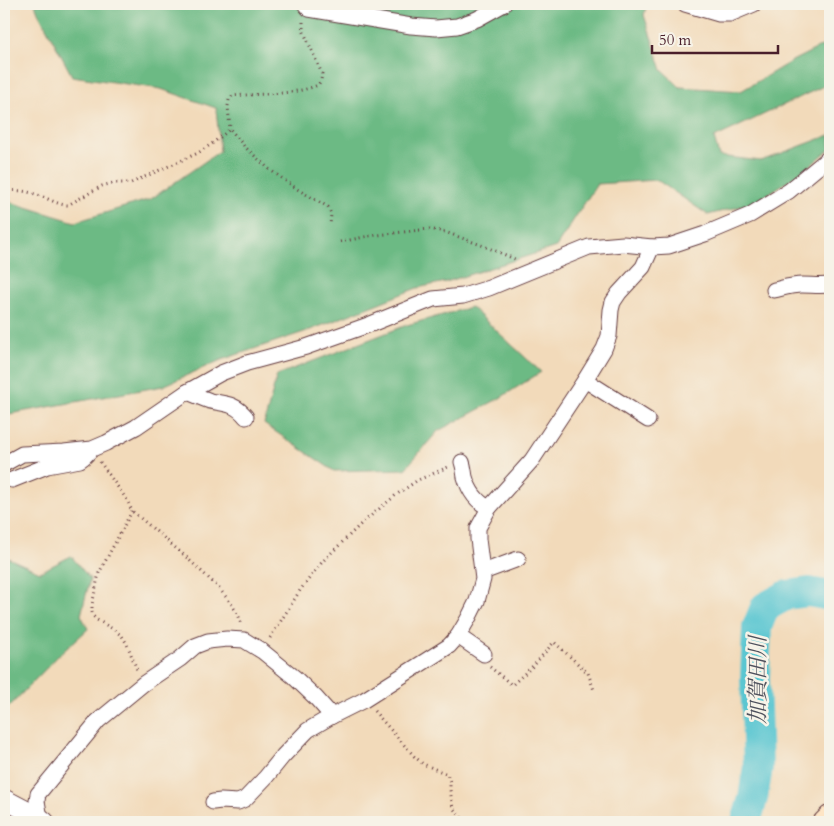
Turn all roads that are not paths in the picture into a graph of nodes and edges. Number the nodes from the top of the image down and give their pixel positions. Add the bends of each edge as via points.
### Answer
1 (504, 4) edge
2 (685, 4) edge
3 (754, 4) edge
4 (307, 6) edge
5 (829, 161) edge
6 (652, 247) junction
7 (830, 285) edge
8 (774, 290) dead end
9 (585, 380) junction
10 (187, 392) junction
11 (246, 417) dead end
12 (648, 420) dead end
13 (92, 449) junction
14 (462, 462) road end
15 (4, 464) edge
16 (12, 480) dead end
17 (489, 508) junction
18 (518, 559) dead end
19 (483, 572) junction
20 (458, 636) junction
21 (483, 654) road end
22 (332, 716) junction
23 (4, 799) edge
24 (213, 802) dead end
25 (830, 816) edge
26 (39, 821) edge
27 (824, 822) edge

1 - 4 street via 477,19 457,26 436,28
2 - 3 street via 730,14
5 - 6 street via 789,191 743,219 669,246
6 - 9 street via 643,267 619,292 611,310 609,336 604,349
6 - 10 street via 623,244 589,247 489,288 464,296 433,299 306,347 246,363
7 - 8 street
9 - 12 street
9 - 17 street via 532,460
10 - 11 street via 228,404
10 - 13 street via 136,427
13 - 15 street via 22,454
13 - 16 street via 80,460 47,466
14 - 17 street via 474,497
17 - 19 street via 478,528
18 - 19 street
19 - 20 street via 477,601
20 - 21 street
20 - 22 street via 449,646 364,700
22 - 24 street via 308,730 245,799
22 - 26 street via 294,677 262,651 244,640 208,640 195,646 98,721 38,794
23 - 26 street
25 - 27 main road

